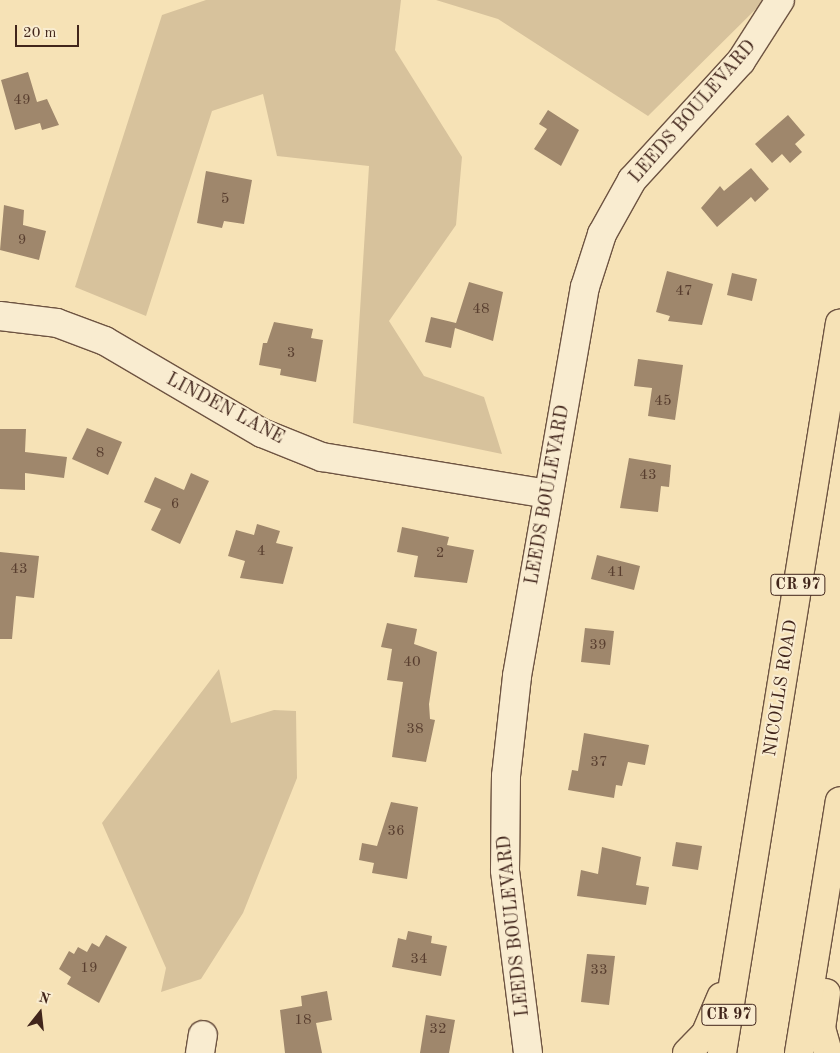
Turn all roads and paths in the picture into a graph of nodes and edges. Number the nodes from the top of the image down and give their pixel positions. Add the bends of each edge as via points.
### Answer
1 (780, 0) edge
2 (0, 316) edge
3 (840, 323) edge
4 (548, 494) junction
5 (840, 801) edge
6 (840, 902) edge
7 (735, 977) junction
8 (528, 1053) edge
9 (686, 1053) edge
10 (722, 1053) edge
11 (798, 1053) edge
12 (828, 1053) edge

1 - 4 street, LEEDS BOULEVARD via 741,61 632,180 602,234 585,287
2 - 4 street, LINDEN LANE via 57,323 105,341 262,433 322,457
3 - 7 highway, NICOLLS ROAD / CR 97
4 - 8 street, LEEDS BOULEVARD via 516,676 506,776 505,870
5 - 11 highway
6 - 12 highway via 821,1028
7 - 9 highway via 718,1001 706,1033
7 - 10 highway, NICOLLS ROAD / CR 97

